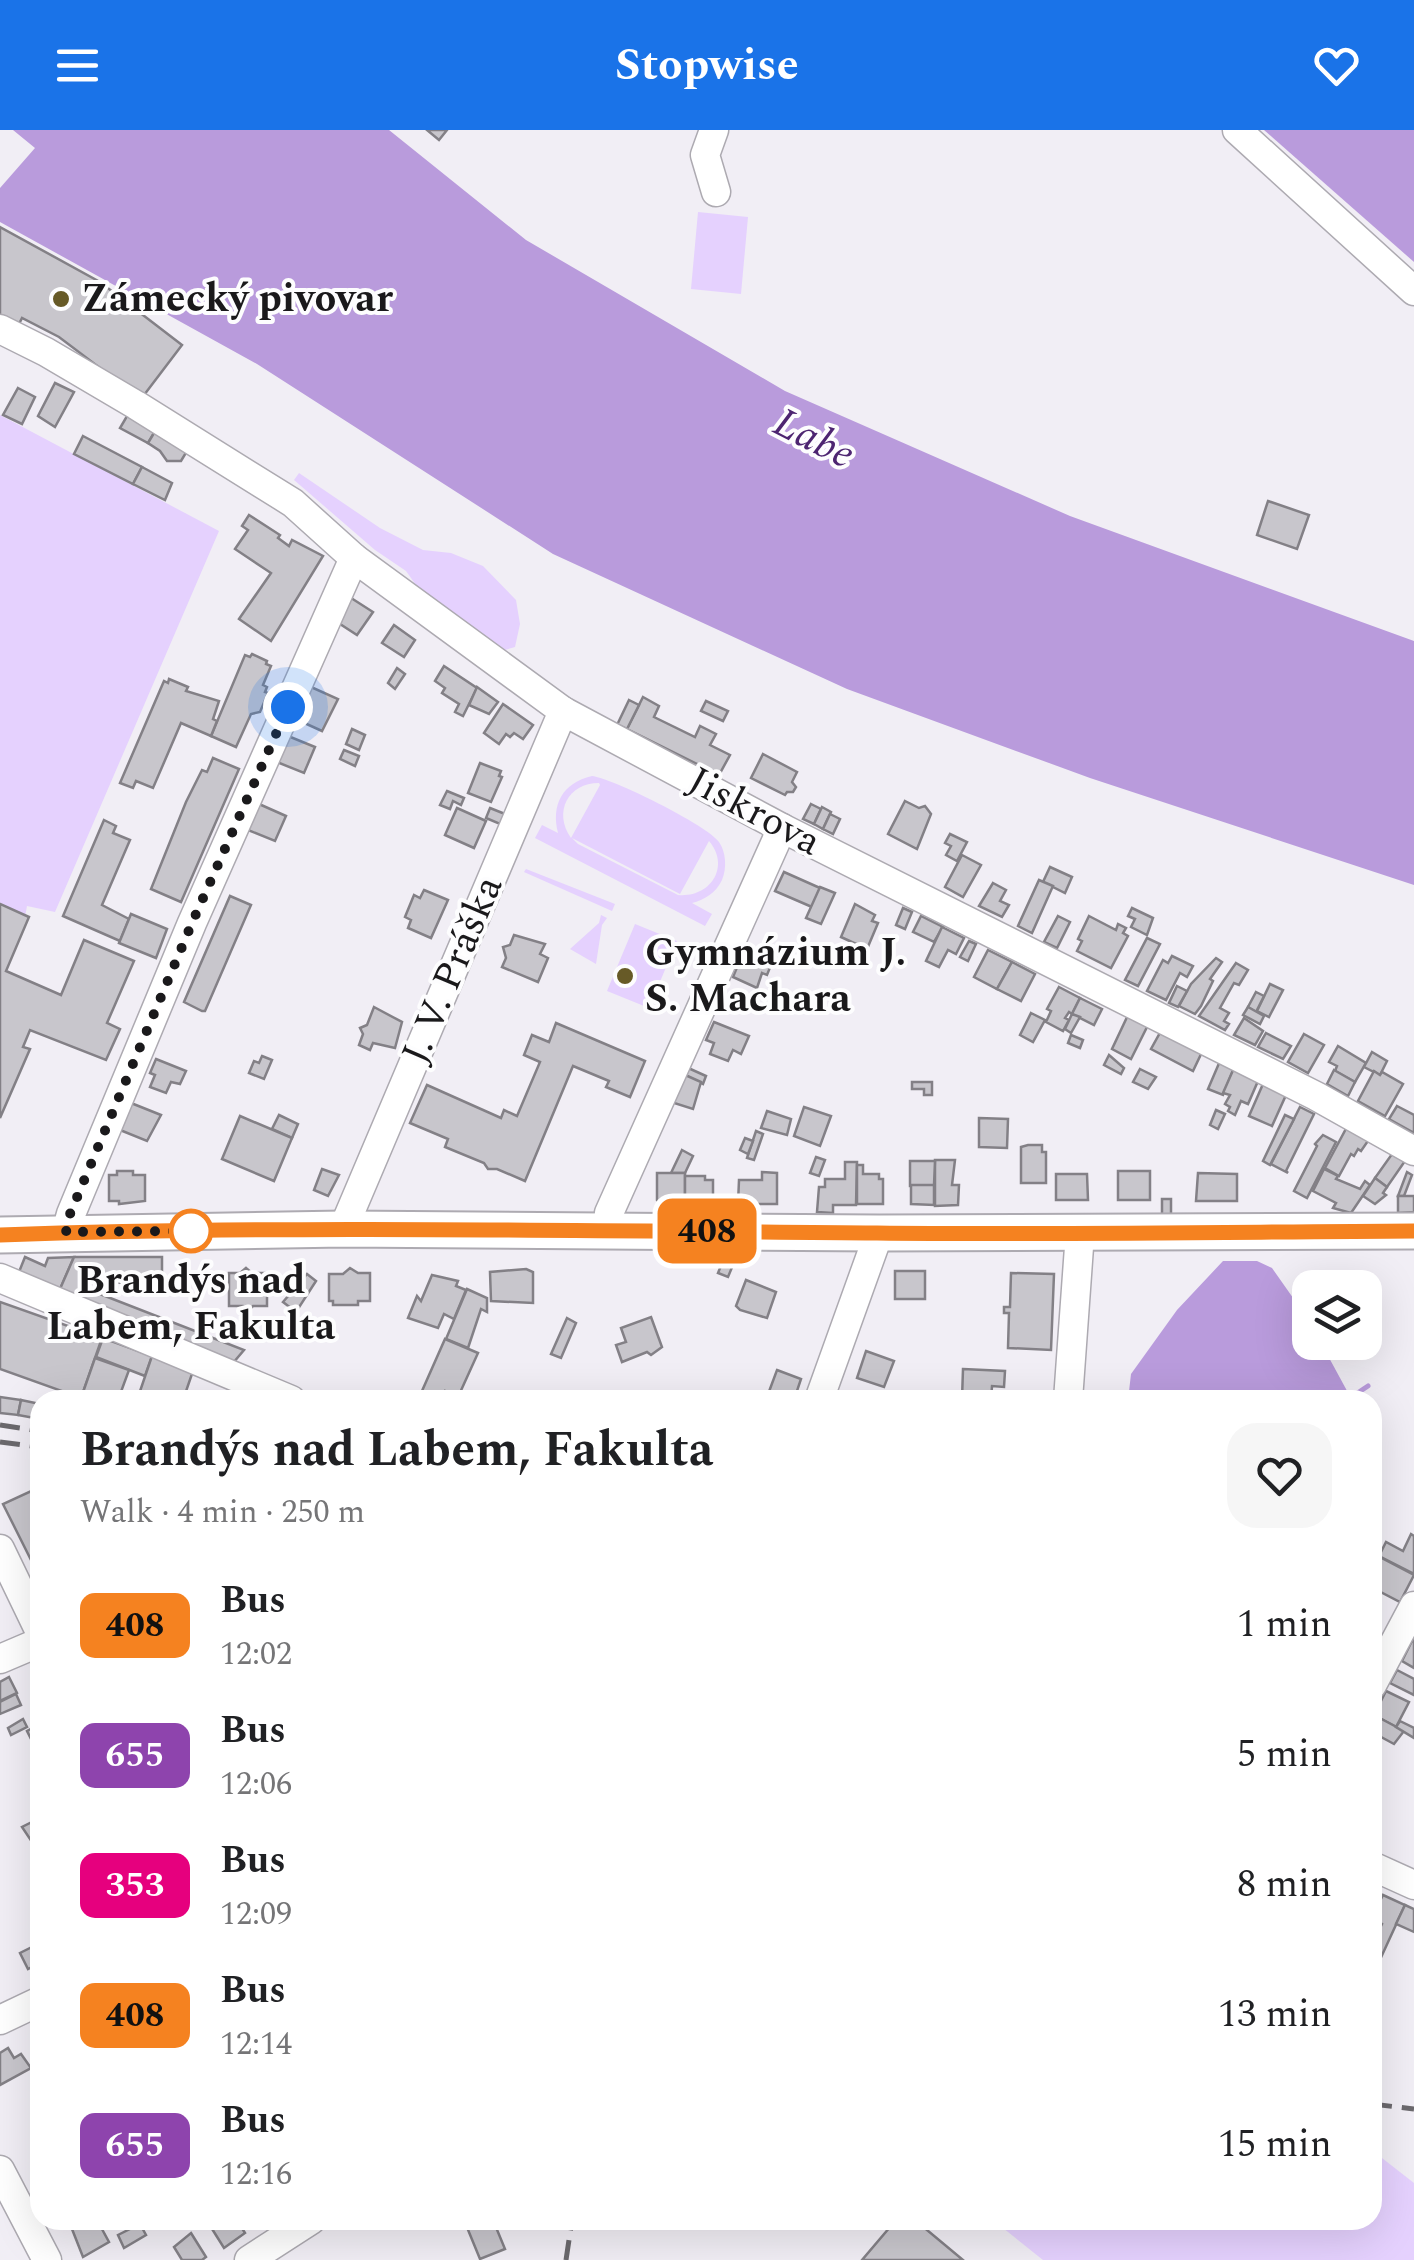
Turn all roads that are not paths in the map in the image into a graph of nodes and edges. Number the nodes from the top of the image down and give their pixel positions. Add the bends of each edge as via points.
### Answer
1 (714, 130) edge
2 (1238, 130) edge
3 (716, 192) dead end
4 (1414, 291) edge
5 (0, 330) edge
6 (354, 558) junction
7 (564, 712) junction
8 (782, 828) junction
9 (1414, 1151) edge
10 (344, 1229) junction
11 (608, 1229) junction
12 (1414, 1231) edge
13 (66, 1232) junction
14 (1080, 1233) junction
15 (0, 1234) edge
16 (879, 1234) junction
17 (0, 1278) edge
18 (267, 1390) edge
19 (823, 1390) edge
20 (1069, 1390) edge
21 (0, 1549) edge
22 (1414, 1606) edge
23 (30, 1611) edge
24 (30, 1646) edge
25 (0, 1660) edge
26 (1382, 1665) edge
27 (1382, 1871) edge
28 (1414, 1885) edge
29 (30, 2006) edge
30 (0, 2020) edge
31 (0, 2170) edge
32 (30, 2226) edge
33 (32, 2230) edge
34 (296, 2230) edge
35 (48, 2260) edge
36 (249, 2260) edge

1 - 3 street via 706,155
2 - 4 street
5 - 6 street, Jiskrova via 293,503
6 - 7 street, Jiskrova
6 - 13 street via 192,923
7 - 8 street, Jiskrova
7 - 10 street, J. V. Práška
8 - 9 street, Jiskrova
8 - 11 street via 609,1214
10 - 11 main road
10 - 13 main road
11 - 16 main road
12 - 14 main road
13 - 15 main road
14 - 16 main road
14 - 20 street
16 - 19 street
17 - 18 street
21 - 23 street
22 - 26 street
24 - 25 street
27 - 28 street
29 - 30 street
31 - 32 street
33 - 35 street
34 - 36 street

